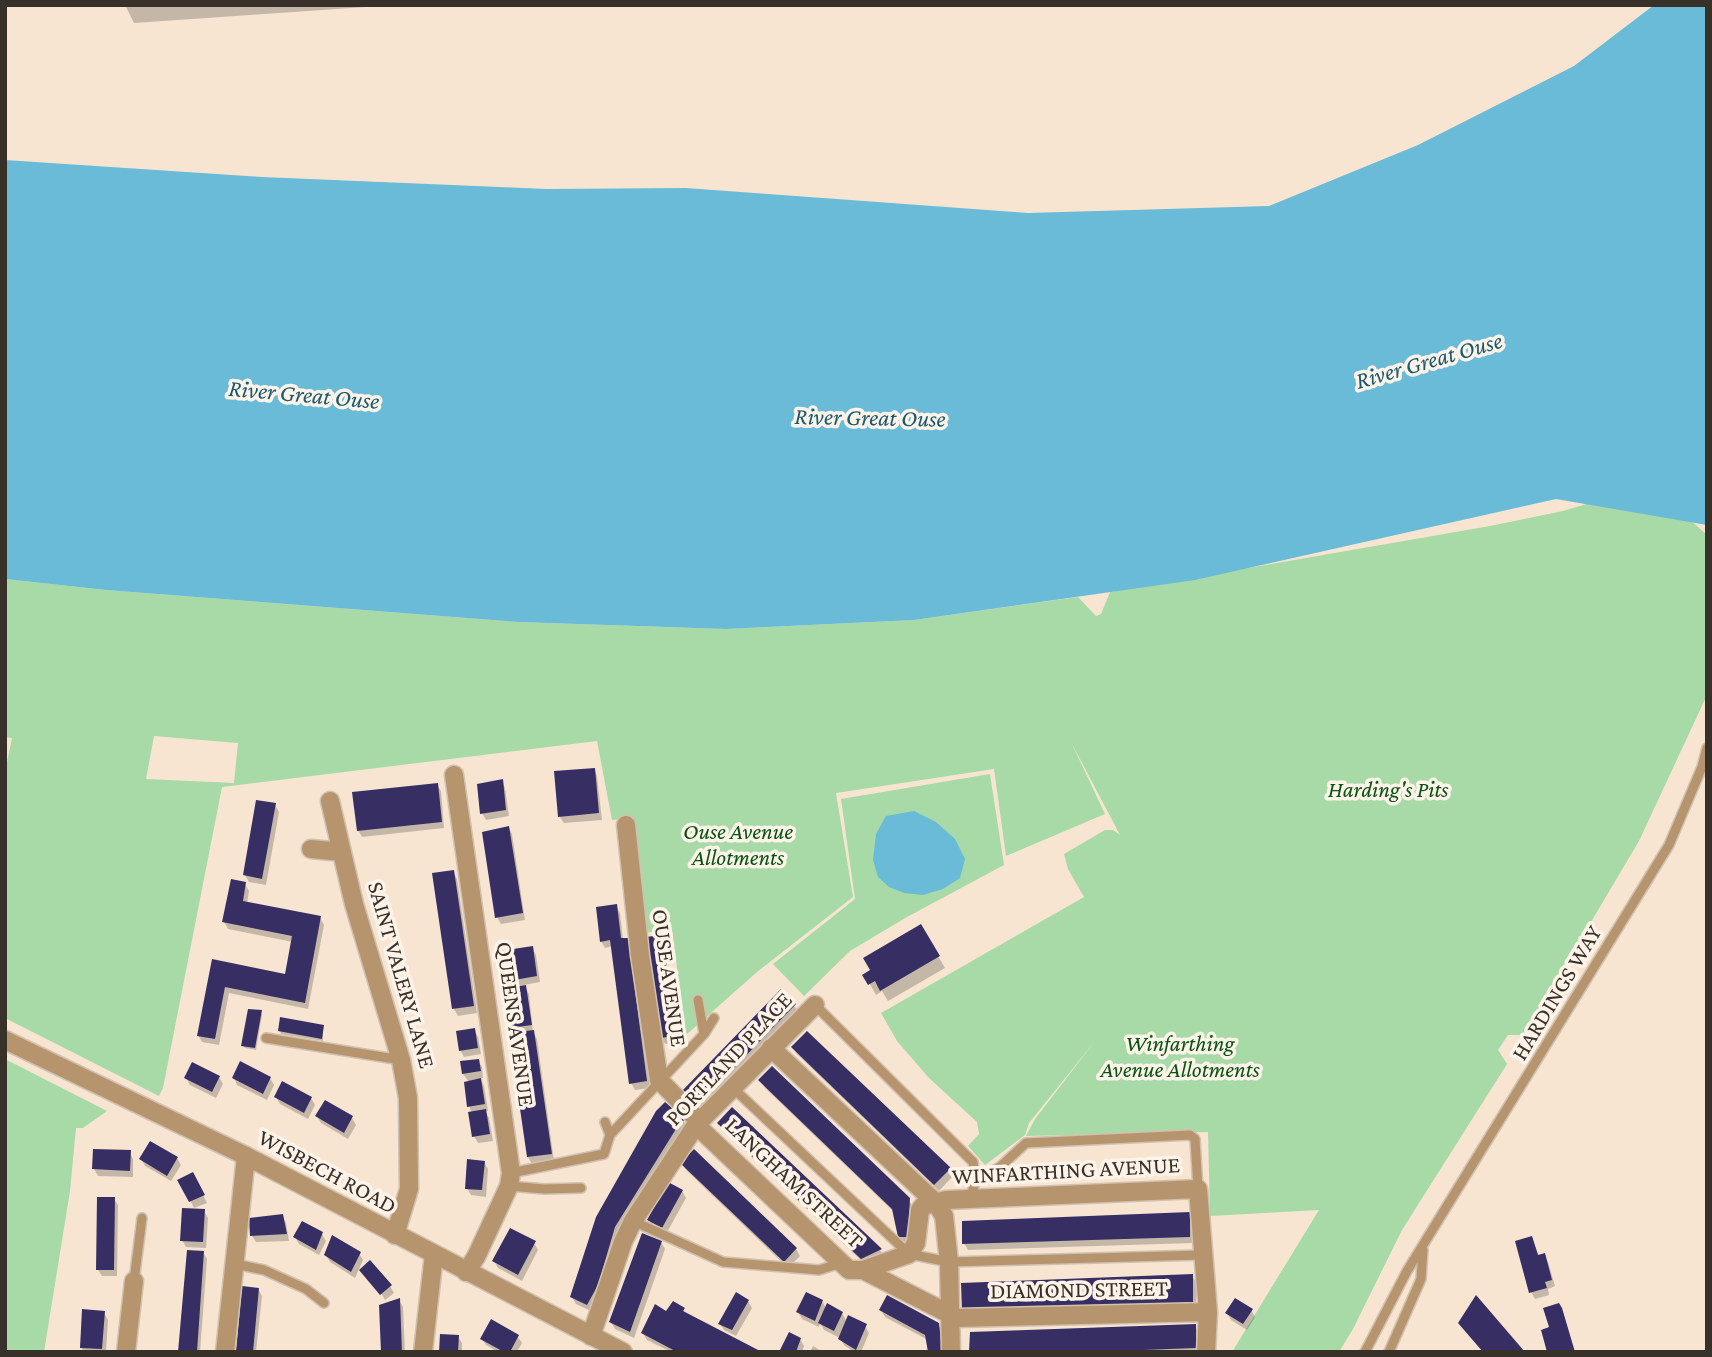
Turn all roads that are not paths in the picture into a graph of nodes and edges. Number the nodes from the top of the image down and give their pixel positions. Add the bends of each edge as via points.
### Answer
1 (1707, 748) edge
2 (454, 775) dead end
3 (330, 801) dead end
4 (626, 825) dead end
5 (311, 849) dead end
6 (342, 852) junction
7 (698, 1000) dead end
8 (815, 1004) joint
9 (714, 1018) dead end
10 (704, 1034) junction
11 (266, 1038) dead end
12 (5, 1040) edge
13 (771, 1048) junction
14 (401, 1060) junction
15 (659, 1080) junction
16 (733, 1088) junction
17 (606, 1122) dead end
18 (698, 1123) junction
19 (610, 1135) junction
20 (246, 1156) junction
21 (510, 1180) junction
22 (976, 1181) junction
23 (581, 1188) dead end
24 (1198, 1189) junction
25 (968, 1200) junction
26 (936, 1203) junction
27 (142, 1218) dead end
28 (633, 1221) junction
29 (395, 1235) junction
30 (1423, 1249) junction
31 (434, 1254) junction
32 (908, 1254) junction
33 (1202, 1255) junction
34 (949, 1262) junction
35 (841, 1263) junction
36 (235, 1264) junction
37 (863, 1270) junction
38 (466, 1272) junction
39 (134, 1281) joint
40 (324, 1303) dead end
41 (1208, 1311) junction
42 (951, 1317) junction
43 (591, 1336) junction
44 (126, 1352) edge
45 (225, 1352) edge
46 (423, 1352) edge
47 (623, 1352) edge
48 (951, 1352) edge
49 (1206, 1352) edge
50 (1366, 1352) edge
51 (1389, 1352) edge

1 - 30 lane, HARDINGS WAY via 1669,845
2 - 21 street, QUEENS AVENUE
3 - 6 street, SAINT VALERY LANE
4 - 15 street, OUSE AVENUE
5 - 6 street
6 - 14 street, SAINT VALERY LANE
7 - 10 lane
8 - 13 street, PORTLAND PLACE
8 - 22 lane via 973,1162
9 - 10 lane
10 - 15 lane
11 - 14 lane
12 - 20 street, WISBECH ROAD
13 - 16 street, PORTLAND PLACE
13 - 26 street
14 - 29 street, SAINT VALERY LANE via 408,1098 409,1189
15 - 18 street, OUSE AVENUE
15 - 19 lane
16 - 18 street, PORTLAND PLACE
16 - 32 lane
17 - 19 lane
18 - 28 street, PORTLAND PLACE
18 - 35 street, LANGHAM STREET
19 - 21 lane via 604,1154
20 - 29 street, WISBECH ROAD
20 - 36 street
21 - 23 lane via 544,1189
21 - 38 street
22 - 24 lane via 1026,1143 1190,1135 1195,1139
22 - 25 lane
24 - 25 street, WINFARTHING AVENUE
24 - 33 street
25 - 26 street, WINFARTHING AVENUE
26 - 32 street via 920,1210 916,1243
26 - 34 street via 944,1216
27 - 39 lane
28 - 35 lane via 723,1262 819,1270
28 - 43 street, PORTLAND PLACE
29 - 31 street, WISBECH ROAD
30 - 50 lane, HARDINGS WAY
30 - 51 lane, HARDINGS WAY via 1421,1279
31 - 38 street, WISBECH ROAD
31 - 46 street
32 - 34 lane
32 - 37 street
33 - 34 lane
33 - 41 street
34 - 42 street
35 - 37 street, LANGHAM STREET via 849,1270
36 - 40 lane via 264,1270 306,1289
36 - 45 street
37 - 42 street, LANGHAM STREET
38 - 43 street, WISBECH ROAD
39 - 44 street
41 - 42 street, DIAMOND STREET
41 - 49 street
42 - 48 street
43 - 47 street, WISBECH ROAD

